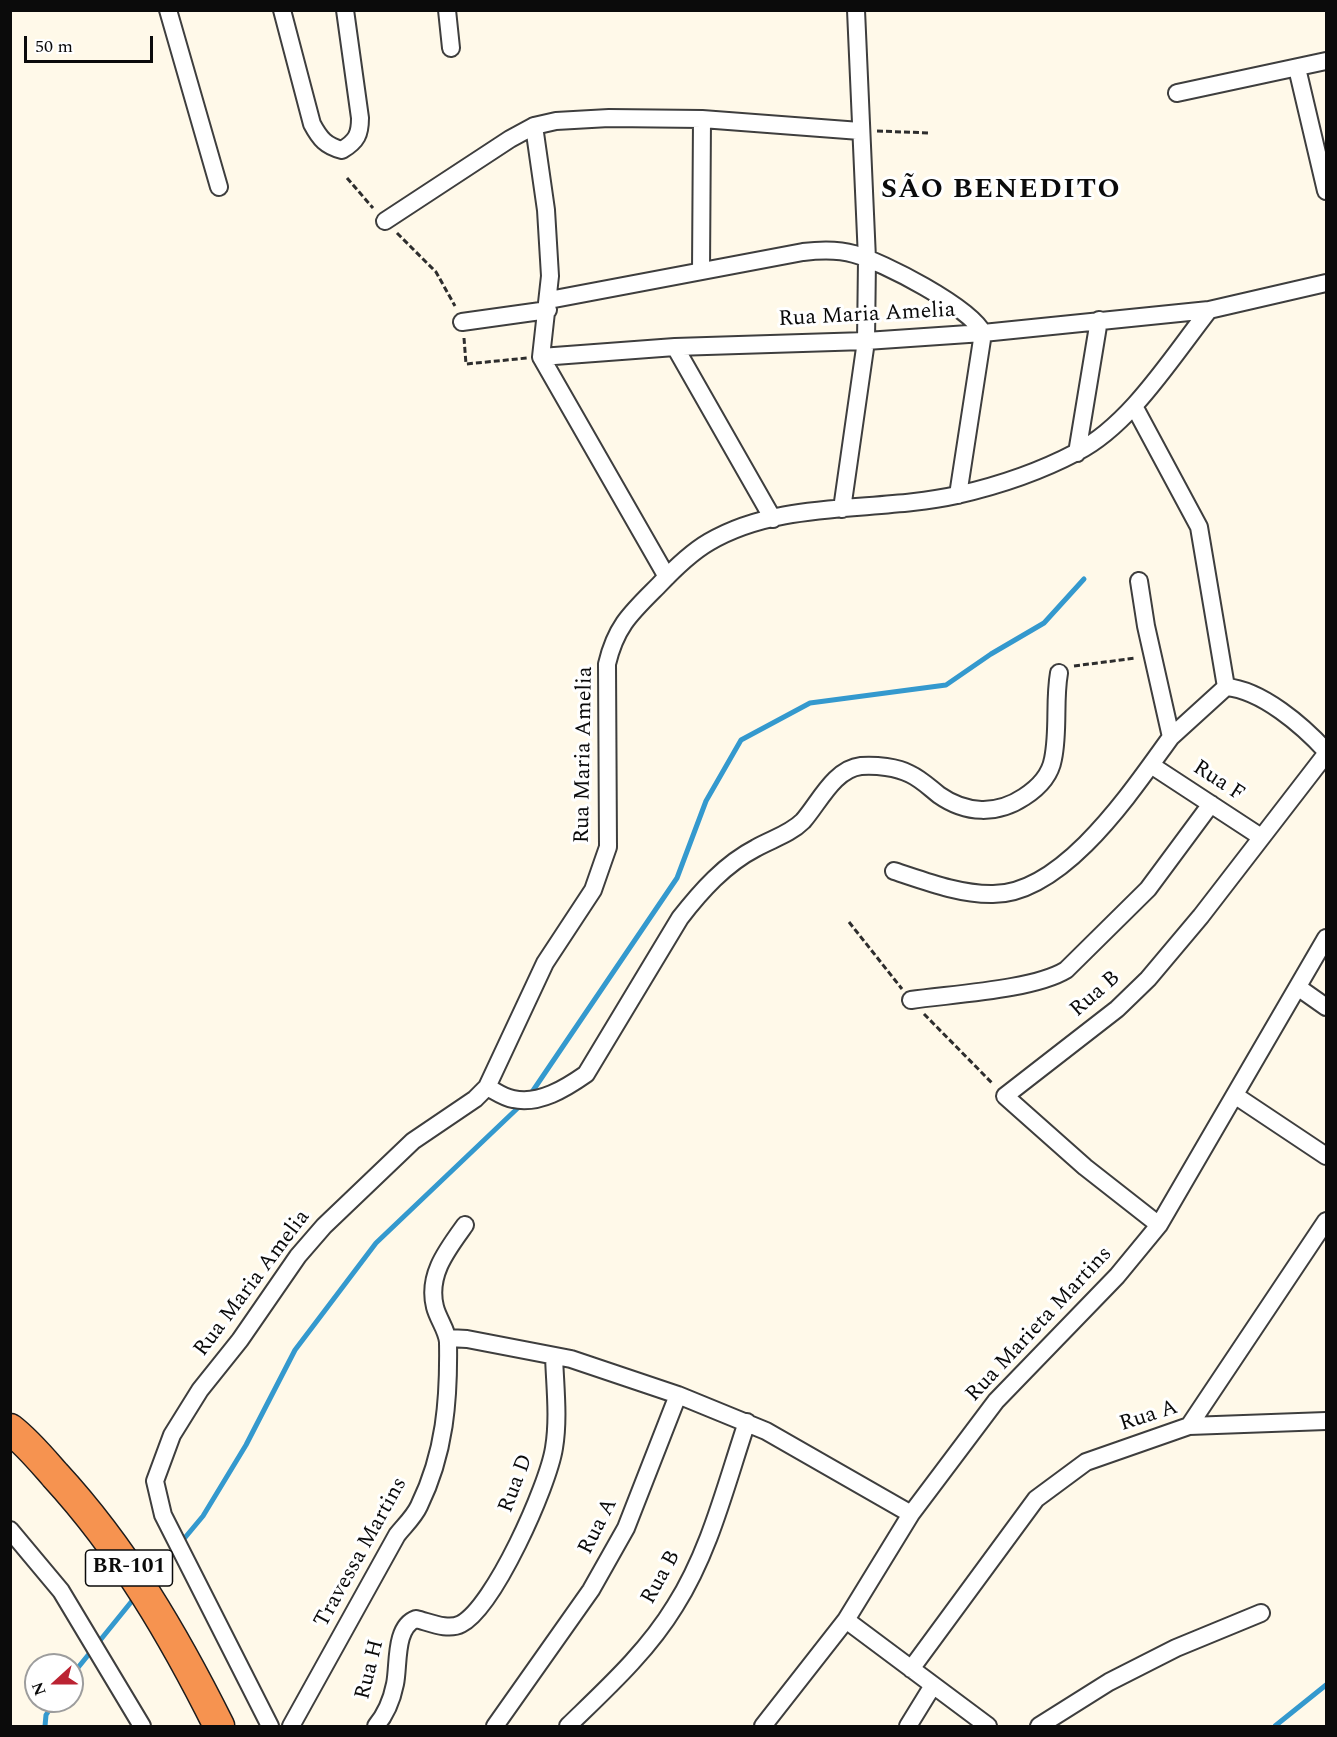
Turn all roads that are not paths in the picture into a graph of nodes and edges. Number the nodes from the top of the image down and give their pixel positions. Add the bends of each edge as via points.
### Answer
1 (168, 10) edge
2 (282, 10) edge
3 (345, 10) edge
4 (447, 10) edge
5 (856, 10) edge
6 (451, 48) dead end
7 (1326, 61) edge
8 (1297, 68) junction
9 (1177, 93) dead end
10 (702, 119) junction
11 (534, 126) junction
12 (860, 131) junction
13 (219, 187) dead end
14 (1326, 191) edge
15 (385, 221) road end
16 (867, 259) junction
17 (701, 271) junction
18 (1326, 283) edge
19 (548, 305) junction
20 (1209, 310) junction
21 (1099, 320) junction
22 (462, 322) road end
23 (983, 333) junction
24 (866, 341) junction
25 (675, 347) junction
26 (541, 357) junction
27 (1134, 406) junction
28 (1077, 453) junction
29 (957, 495) junction
30 (842, 509) junction
31 (772, 519) junction
32 (667, 577) junction
33 (1139, 581) dead end
34 (1059, 673) road end
35 (1226, 687) junction
36 (1171, 737) junction
37 (1326, 753) edge
38 (1151, 765) junction
39 (1211, 804) junction
40 (1261, 837) junction
41 (894, 871) dead end
42 (1326, 938) edge
43 (1299, 988) junction
44 (911, 1000) dead end
45 (1326, 1007) edge
46 (487, 1087) junction
47 (1236, 1096) junction
48 (1326, 1156) edge
49 (1326, 1221) edge
50 (465, 1225) dead end
51 (1159, 1225) junction
52 (448, 1338) junction
53 (554, 1356) junction
54 (678, 1395) junction
55 (1326, 1421) edge
56 (747, 1422) junction
57 (1189, 1426) junction
58 (10, 1429) edge
59 (911, 1514) junction
60 (10, 1530) edge
61 (1261, 1613) dead end
62 (474, 1614) joint
63 (846, 1620) junction
64 (911, 1669) junction
65 (932, 1687) junction
66 (142, 1726) edge
67 (219, 1726) edge
68 (270, 1726) edge
69 (291, 1726) edge
70 (376, 1726) edge
71 (495, 1726) edge
72 (568, 1726) edge
73 (763, 1726) edge
74 (908, 1726) edge
75 (988, 1726) edge
76 (1039, 1726) edge

1 - 13 street
2 - 3 street via 312,124 329,146 342,150 355,143 360,132
4 - 6 street
5 - 12 street
7 - 8 street
8 - 9 street
8 - 14 street
10 - 11 street via 609,117
10 - 12 street
10 - 17 street
11 - 15 street
11 - 19 street via 547,220
12 - 16 street
16 - 17 street, Rua Maria Amelia via 819,250
16 - 23 street, Rua Maria Amelia via 964,310
16 - 24 street
17 - 19 street, Rua Maria Amelia
18 - 20 street, Rua Maria Amelia
19 - 22 street, Rua Maria Amelia
19 - 26 street
20 - 21 street, Rua Maria Amelia
20 - 27 street, Rua Maria Amelia
21 - 23 street, Rua Maria Amelia
21 - 28 street
23 - 24 street, Rua Maria Amelia
23 - 29 street, Rua Maria Amelia
24 - 25 street, Rua Maria Amelia
24 - 30 street
25 - 26 street, Rua Maria Amelia
25 - 31 street
26 - 32 street
27 - 28 street, Rua Maria Amelia via 1117,424
27 - 35 street via 1198,527
28 - 29 street, Rua Maria Amelia
29 - 30 street, Rua Maria Amelia
30 - 31 street, Rua Maria Amelia
31 - 32 street, Rua Maria Amelia via 742,526 709,542
32 - 46 street, Rua Maria Amelia via 630,614 613,639 607,664 609,830 601,873 545,963
33 - 36 street
34 - 46 street via 1053,760 1046,778 1011,806 992,811 958,806 909,773 888,768 861,766 844,773 802,822 741,857 697,896 586,1074 538,1099 513,1099
35 - 36 street
35 - 37 street via 1238,688 1281,711
36 - 38 street
37 - 40 street, Rua B
38 - 39 street, Rua F
38 - 41 street via 1087,841 1047,875 1023,887 992,894 941,886
39 - 40 street, Rua F
39 - 44 street via 1148,889 1066,970 1032,983
40 - 51 street, Rua B via 1148,979 1117,1009 1005,1096
42 - 43 street, Rua Marieta Martins
43 - 45 street
43 - 47 street, Rua Marieta Martins
46 - 68 street, Rua Maria Amelia via 413,1141 324,1226 201,1390 161,1459 155,1481 163,1515
47 - 48 street
47 - 51 street, Rua Marieta Martins
49 - 57 street
50 - 52 street, Travessa Martins via 439,1263 435,1276 435,1308
51 - 59 street, Rua Marieta Martins via 1117,1276 996,1401
52 - 53 street via 467,1338
52 - 69 street, Travessa Martins via 448,1406 440,1450 418,1508 397,1535
53 - 54 street via 620,1373
53 - 62 street, Rua D via 556,1431 550,1468 523,1532
54 - 56 street
54 - 71 street, Rua A via 626,1528 591,1590
55 - 57 street, Rua A
56 - 59 street
56 - 72 street, Rua B via 698,1564 675,1607 645,1648
57 - 64 street, Rua A via 1086,1462 1036,1500
58 - 67 highway, BR-101 via 66,1487 116,1549 152,1601
59 - 63 street, Rua Marieta Martins
60 - 66 street via 61,1591
61 - 76 street via 1176,1648 1119,1677
62 - 70 street, Rua H via 449,1627 416,1619 410,1623 400,1643 392,1699
63 - 64 street
63 - 73 street, Rua Marieta Martins
64 - 65 street
65 - 74 street
65 - 75 street

